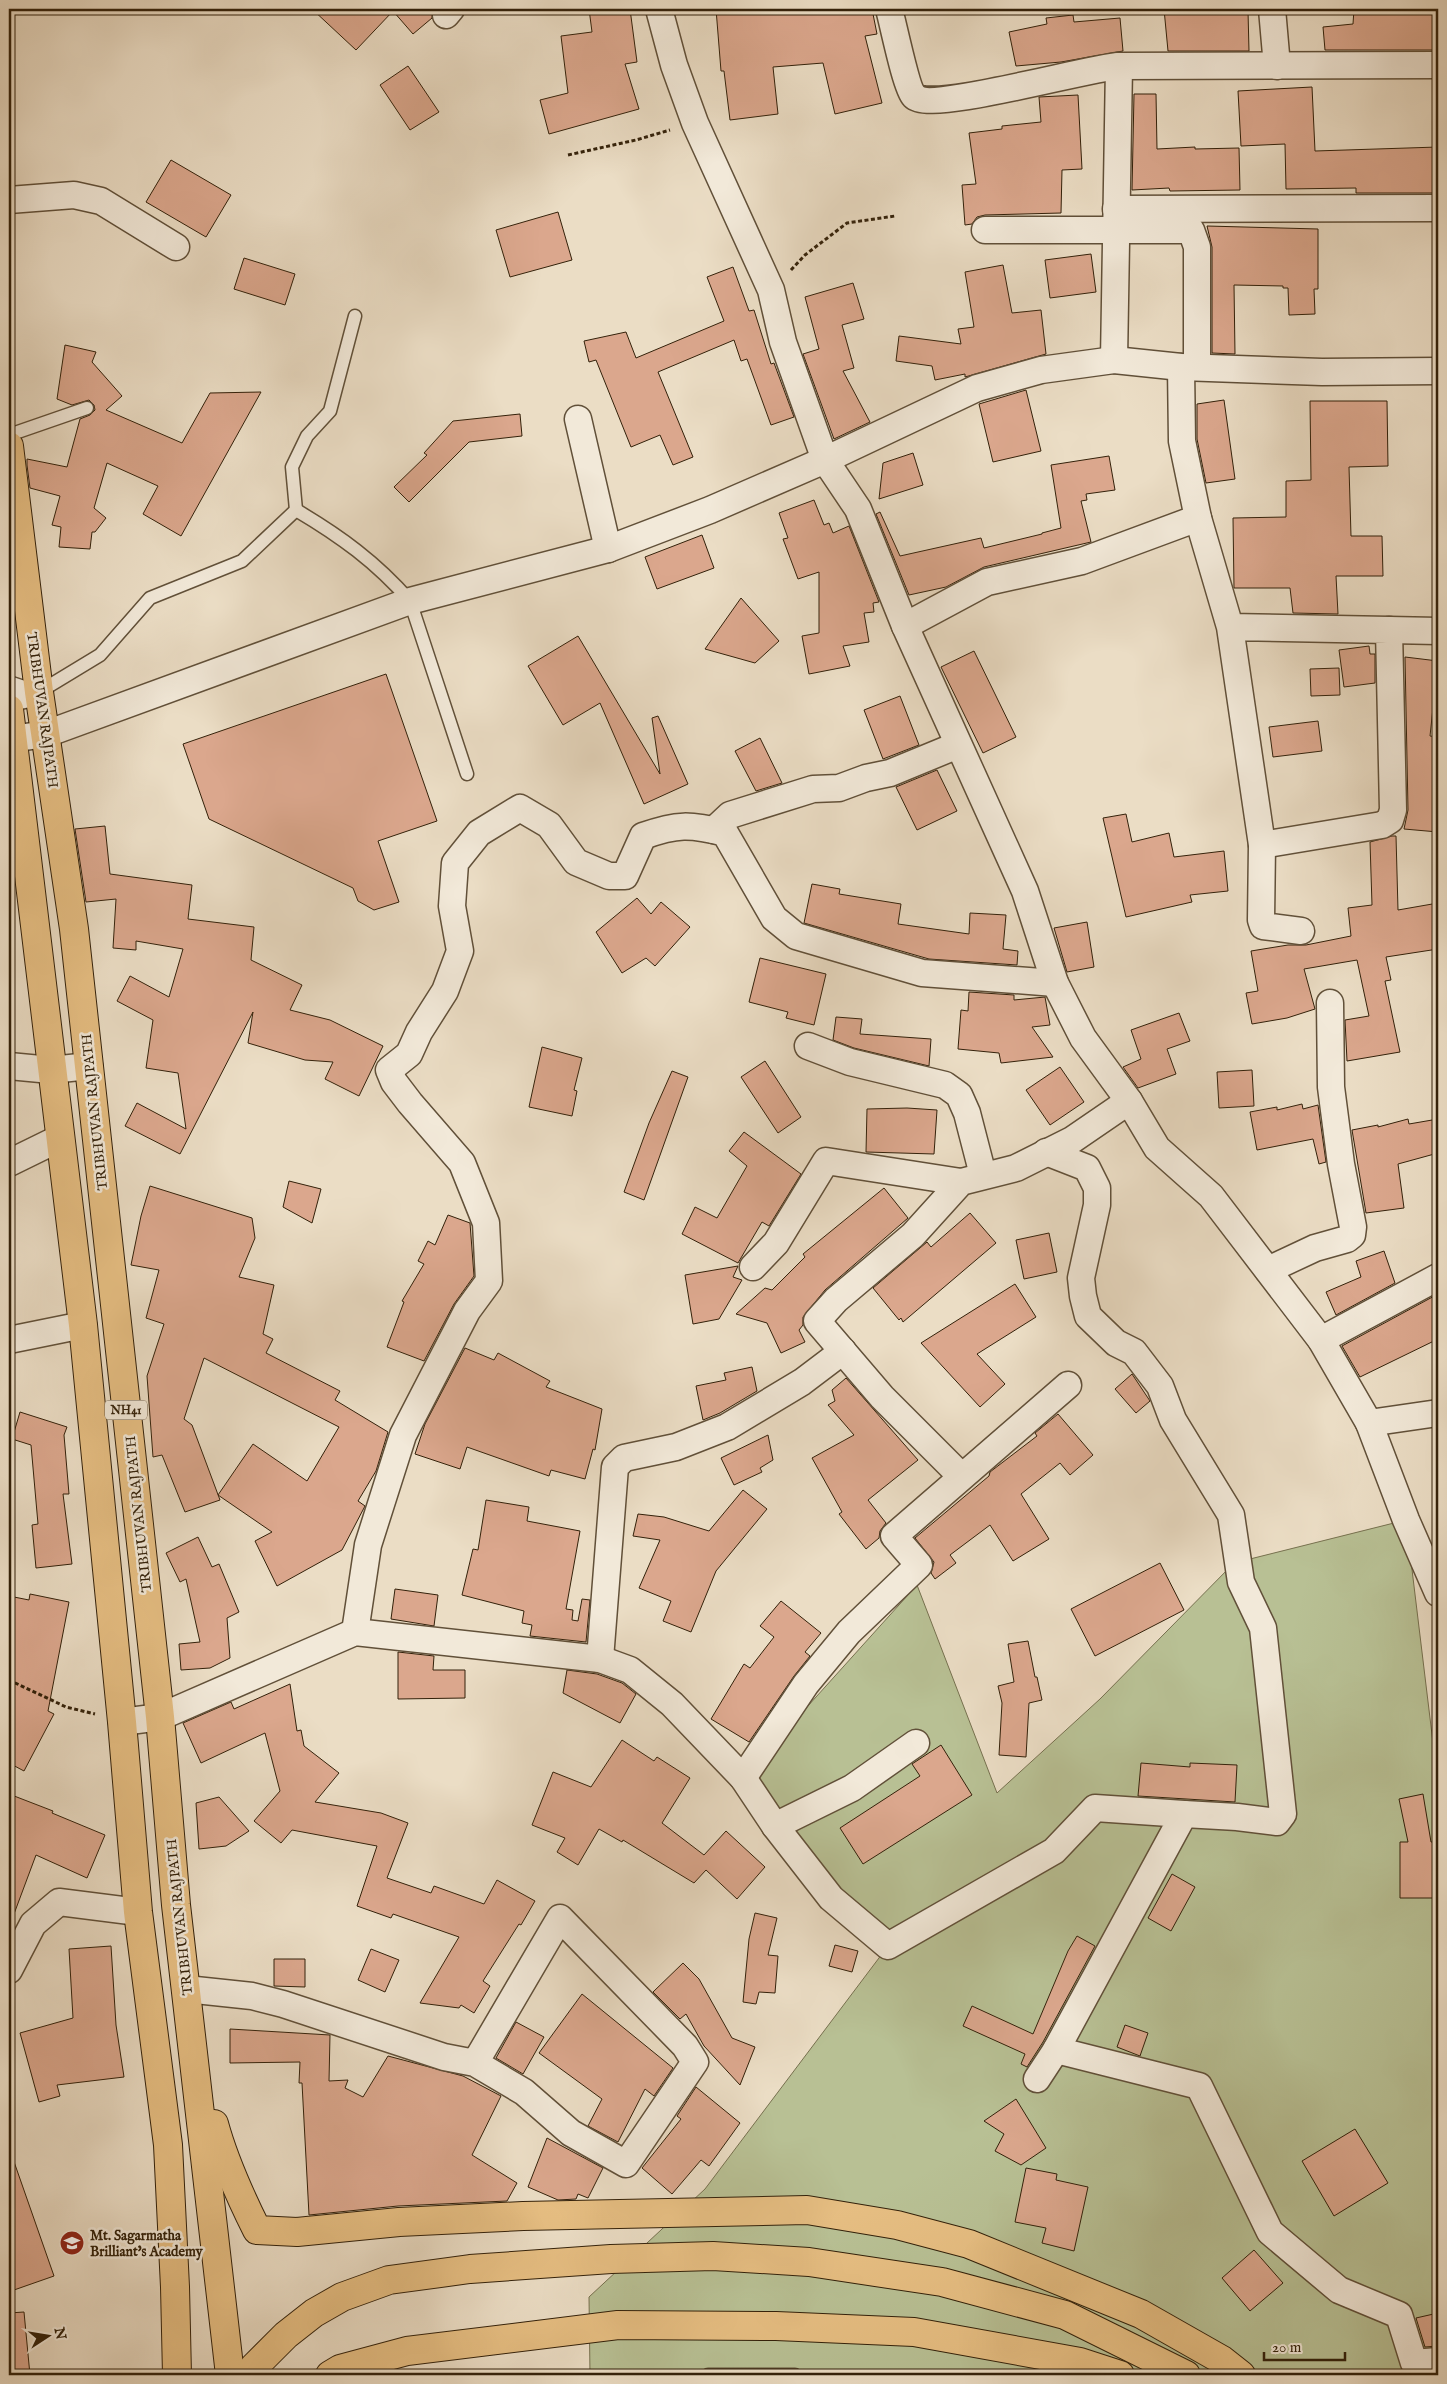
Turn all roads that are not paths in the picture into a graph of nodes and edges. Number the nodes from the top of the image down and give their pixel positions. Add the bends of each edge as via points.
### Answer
1 (659, 9) edge
2 (889, 9) edge
3 (1272, 9) edge
4 (1438, 65) edge
5 (1119, 66) junction
6 (1277, 66) junction
7 (9, 200) edge
8 (1438, 208) edge
9 (1116, 219) junction
10 (985, 230) dead end
11 (176, 247) dead end
12 (355, 316) dead end
13 (1114, 360) junction
14 (1189, 367) junction
15 (1438, 371) edge
16 (87, 408) dead end
17 (578, 419) dead end
18 (9, 435) edge
19 (9, 446) edge
20 (825, 460) junction
21 (296, 510) junction
22 (1198, 518) junction
23 (608, 549) junction
24 (410, 602) junction
25 (905, 626) junction
26 (1230, 627) junction
27 (1388, 630) junction
28 (1438, 631) edge
29 (9, 682) edge
30 (39, 692) junction
31 (9, 698) edge
32 (9, 710) edge
33 (46, 734) junction
34 (11, 739) junction
35 (958, 745) junction
36 (467, 774) dead end
37 (714, 830) junction
38 (1262, 845) junction
39 (1301, 931) dead end
40 (1055, 983) junction
41 (1330, 1003) dead end
42 (808, 1046) dead end
43 (9, 1066) edge
44 (89, 1066) junction
45 (51, 1070) junction
46 (1129, 1101) junction
47 (60, 1138) junction
48 (1046, 1152) junction
49 (9, 1162) edge
50 (972, 1179) junction
51 (753, 1267) dead end
52 (1268, 1270) junction
53 (1438, 1277) edge
54 (83, 1325) junction
55 (9, 1340) edge
56 (1321, 1340) junction
57 (843, 1351) junction
58 (1068, 1384) dead end
59 (1438, 1413) edge
60 (1369, 1423) junction
61 (961, 1476) junction
62 (1438, 1593) edge
63 (355, 1632) junction
64 (600, 1659) junction
65 (160, 1717) junction
66 (122, 1722) junction
67 (916, 1742) dead end
68 (743, 1778) junction
69 (1184, 1814) junction
70 (775, 1826) junction
71 (138, 1912) junction
72 (9, 1970) edge
73 (186, 1989) junction
74 (1056, 2050) junction
75 (194, 2053) junction
76 (474, 2063) junction
77 (1037, 2079) dead end
78 (1438, 2362) edge
79 (244, 2372) edge
80 (177, 2375) edge
81 (330, 2375) edge
82 (708, 2375) edge
83 (795, 2375) edge
84 (1120, 2375) edge
85 (1186, 2375) edge
86 (1241, 2375) edge

1 - 20 street via 674,65 695,123 771,290 783,342
2 - 5 street via 913,96 920,101 946,100 1100,67
3 - 6 street
4 - 6 street
5 - 6 street
5 - 9 street
7 - 11 street via 74,195 101,201
8 - 9 street
9 - 10 street
9 - 13 street
9 - 14 street via 1191,230 1195,236 1197,247
12 - 21 lane via 330,410 307,436 292,467
13 - 14 street
13 - 20 street via 1040,370 977,388
14 - 15 street via 1322,372
14 - 22 street via 1182,441
16 - 18 lane
17 - 23 street
19 - 30 highway, TRIBHUVAN RAJPATH / NH41
20 - 23 street via 710,510
20 - 25 street via 858,510
21 - 24 lane via 338,534 391,579
21 - 30 lane via 242,561 150,598 100,655
22 - 25 street via 1082,561 987,582
22 - 26 street
23 - 24 street
24 - 33 street
24 - 36 lane
25 - 35 street
26 - 27 street
26 - 38 street
27 - 28 street
27 - 38 street via 1393,810 1390,820 1382,825
29 - 30 lane
30 - 31 street
30 - 33 highway, TRIBHUVAN RAJPATH / NH41
32 - 34 highway, NH41
33 - 34 street
33 - 44 highway, TRIBHUVAN RAJPATH / NH41 via 74,929
34 - 45 highway, NH41
35 - 37 street via 890,773 838,788 813,789 730,814
35 - 40 street via 1026,891
37 - 40 street via 725,833 774,918 796,936 922,973
37 - 63 street via 691,825 665,828 643,836 625,876 609,876 576,862 548,825 520,808 479,833 455,863 452,906 460,951 445,991 409,1054 389,1070 410,1103 462,1163 486,1223 489,1281 454,1334 403,1435 368,1545
38 - 39 street via 1263,926
40 - 46 street via 1083,1038
41 - 52 street via 1331,1087 1352,1235
42 - 50 street via 850,1062 946,1085 959,1095 963,1104
43 - 45 street
44 - 45 street
44 - 65 highway, TRIBHUVAN RAJPATH / NH41
45 - 47 highway, NH41
46 - 48 street via 1072,1140
46 - 52 street via 1157,1148 1211,1196
47 - 49 street
47 - 54 highway, NH41
48 - 50 street via 1016,1168
48 - 69 street via 1087,1168 1097,1188 1097,1205 1082,1278 1088,1316 1116,1343 1134,1352 1160,1386 1173,1420 1231,1515 1241,1582 1264,1628 1283,1814 1277,1822
50 - 51 street via 826,1161 776,1243
50 - 57 street via 913,1235 836,1300 817,1322
52 - 56 street
53 - 56 street
54 - 55 street
54 - 66 highway, NH41
56 - 60 street
57 - 61 street via 882,1397
57 - 64 street via 802,1382 727,1427 676,1447 624,1458 615,1467
58 - 61 street
59 - 60 street
60 - 62 street
61 - 68 street via 894,1536 919,1565 843,1639 806,1684
63 - 64 street
63 - 65 street
64 - 68 street via 630,1670 672,1704
65 - 66 street
65 - 73 highway, TRIBHUVAN RAJPATH / NH41
66 - 71 highway, NH41
67 - 70 street via 852,1788
68 - 70 street
69 - 70 street via 1095,1808 1054,1851 888,1946 831,1898
69 - 74 street
71 - 72 street via 59,1902 33,1924
71 - 80 highway, NH41 via 168,2145
73 - 75 highway, TRIBHUVAN RAJPATH / NH41
73 - 76 street via 252,1996 444,2057
74 - 77 street
74 - 78 street via 1199,2086 1270,2232 1339,2290 1399,2316 1414,2363
75 - 79 highway, TRIBHUVAN RAJPATH / NH41
75 - 86 highway via 220,2147 257,2230 297,2232 399,2222 523,2216 807,2210 897,2225 969,2244 1141,2314 1222,2360
76 - 76 street via 560,1918 684,2046 695,2062 626,2164 571,2133 524,2092
79 - 85 highway via 314,2313 342,2297 389,2280 479,2268 611,2258 712,2256 809,2262 942,2282 1065,2315
81 - 84 highway via 340,2368 407,2351 618,2326 776,2326 914,2332 1080,2362
82 - 83 lane

